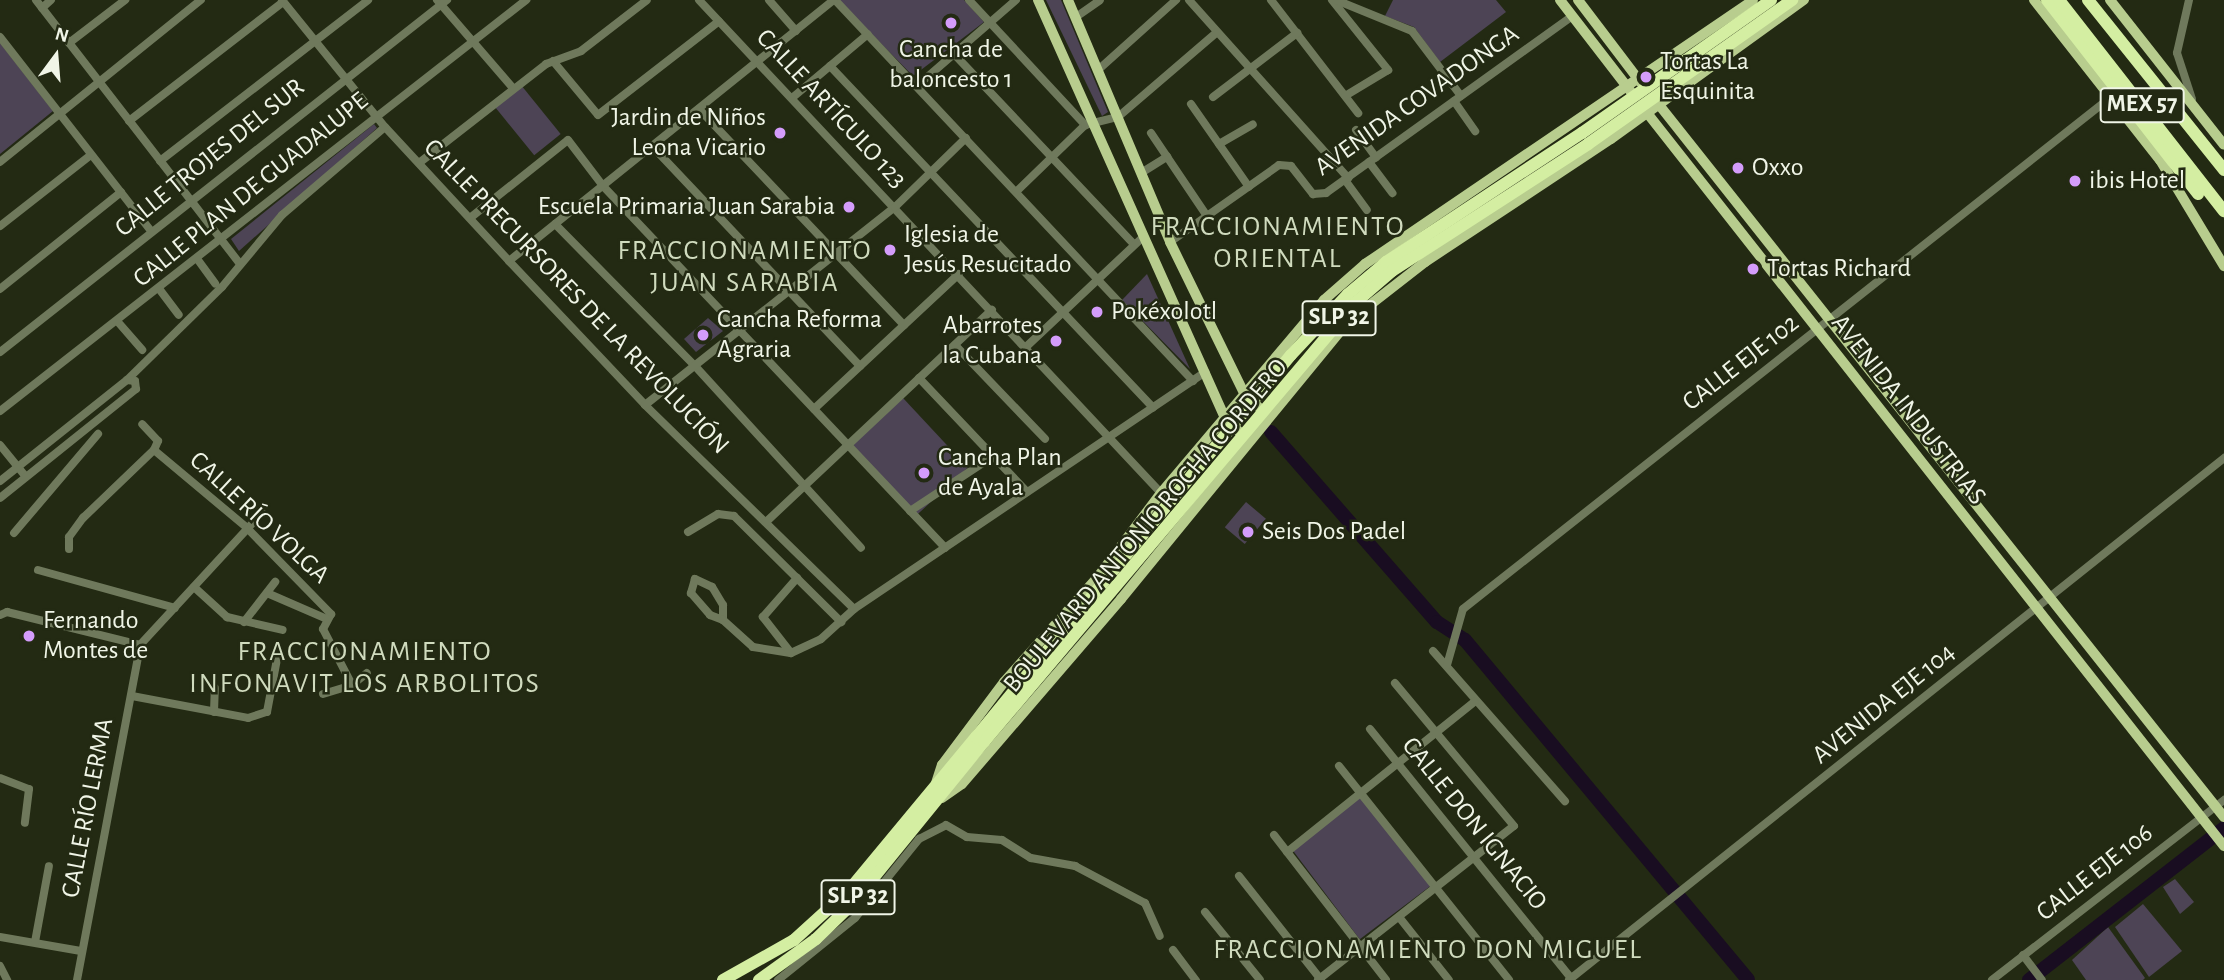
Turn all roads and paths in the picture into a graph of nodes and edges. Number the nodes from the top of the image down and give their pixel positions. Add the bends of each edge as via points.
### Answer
1 (36, 0) edge
2 (51, 0) edge
3 (125, 0) edge
4 (201, 0) edge
5 (368, 0) edge
6 (526, 0) edge
7 (648, 0) edge
8 (699, 0) edge
9 (769, 0) edge
10 (835, 0) edge
11 (969, 0) edge
12 (1016, 0) edge
13 (1038, 0) edge
14 (1068, 0) edge
15 (1100, 0) edge
16 (1176, 0) edge
17 (1189, 0) edge
18 (1271, 0) edge
19 (1334, 0) edge
20 (1560, 0) edge
21 (1578, 0) edge
22 (1771, 0) edge
23 (1791, 0) edge
24 (1804, 0) edge
25 (2034, 0) edge
26 (2047, 0) edge
27 (2059, 0) edge
28 (2088, 0) edge
29 (2110, 0) edge
30 (2189, 0) edge
31 (283, 1) edge
32 (442, 2) edge
33 (1749, 2) edge
34 (42, 8) junction
35 (1572, 16) junction
36 (1076, 17) junction
37 (719, 21) junction
38 (990, 23) junction
39 (796, 31) junction
40 (1217, 32) junction
41 (1297, 33) junction
42 (868, 34) junction
43 (0, 37) edge
44 (314, 40) junction
45 (474, 42) junction
46 (69, 43) junction
47 (955, 55) junction
48 (1622, 58) junction
49 (553, 61) junction
50 (758, 61) junction
51 (1664, 62) junction
52 (830, 66) junction
53 (1249, 69) junction
54 (1098, 70) junction
55 (1615, 71) junction
56 (345, 78) junction
57 (1639, 80) junction
58 (99, 82) junction
59 (917, 86) junction
60 (1684, 86) junction
61 (1628, 87) junction
62 (513, 88) junction
63 (1345, 96) junction
64 (1213, 97) dead end
65 (2110, 97) junction
66 (792, 98) junction
67 (1458, 99) junction
68 (1610, 101) junction
69 (1191, 104) dead end
70 (1658, 104) junction
71 (699, 108) junction
72 (2197, 111) junction
73 (1592, 113) junction
74 (1647, 113) junction
75 (59, 114) junction
76 (1357, 114) dead end
77 (376, 116) junction
78 (1118, 117) junction
79 (129, 121) junction
80 (1088, 123) junction
81 (1253, 124) dead end
82 (1629, 126) junction
83 (385, 127) junction
84 (1356, 130) dead end
85 (1475, 131) dead end
86 (1679, 131) junction
87 (1662, 132) junction
88 (1152, 133) dead end
89 (966, 138) junction
90 (1611, 139) junction
91 (1219, 144) junction
92 (2224, 145) edge
93 (652, 146) junction
94 (91, 155) junction
95 (1167, 157) junction
96 (1051, 159) junction
97 (1372, 160) junction
98 (2160, 160) junction
99 (160, 161) junction
100 (0, 162) edge
101 (419, 163) junction
102 (2224, 170) edge
103 (931, 172) junction
104 (1141, 173) junction
105 (1346, 179) junction
106 (603, 186) junction
107 (1249, 187) junction
108 (1017, 191) junction
109 (121, 192) junction
110 (1392, 192) dead end
111 (2198, 194) junction
112 (191, 200) junction
113 (895, 206) junction
114 (1367, 210) dead end
115 (2224, 211) edge
116 (1207, 216) junction
117 (2224, 217) edge
118 (470, 218) junction
119 (555, 224) junction
120 (0, 226) edge
121 (152, 232) junction
122 (223, 240) junction
123 (1138, 241) junction
124 (1170, 242) junction
125 (837, 253) junction
126 (198, 260) junction
127 (509, 261) junction
128 (240, 264) junction
129 (2224, 266) edge
130 (959, 274) junction
131 (1098, 278) junction
132 (215, 283) dead end
133 (0, 289) edge
134 (160, 290) junction
135 (789, 290) junction
136 (992, 310) junction
137 (1062, 312) junction
138 (179, 315) dead end
139 (1826, 321) junction
140 (118, 322) junction
141 (904, 326) junction
142 (740, 330) junction
143 (1815, 330) junction
144 (955, 345) junction
145 (1027, 346) junction
146 (142, 350) dead end
147 (0, 352) edge
148 (695, 366) junction
149 (860, 366) junction
150 (1266, 369) junction
151 (1206, 372) junction
152 (919, 378) junction
153 (127, 380) junction
154 (1193, 380) junction
155 (1290, 390) junction
156 (1245, 395) junction
157 (645, 405) junction
158 (1153, 408) junction
159 (814, 409) junction
160 (0, 411) edge
161 (1268, 416) junction
162 (1225, 419) junction
163 (142, 424) dead end
164 (98, 434) dead end
165 (1109, 438) junction
166 (1045, 439) dead end
167 (1248, 440) junction
168 (848, 444) junction
169 (0, 445) edge
170 (1200, 447) junction
171 (154, 450) junction
172 (57, 452) junction
173 (995, 456) junction
174 (2224, 458) edge
175 (71, 465) junction
176 (18, 467) junction
177 (1225, 467) junction
178 (26, 477) junction
179 (0, 481) edge
180 (804, 485) junction
181 (1027, 492) junction
182 (1161, 493) junction
183 (0, 498) edge
184 (910, 511) junction
185 (262, 513) dead end
186 (766, 522) junction
187 (246, 527) junction
188 (688, 532) dead end
189 (14, 533) dead end
190 (861, 548) dead end
191 (945, 548) junction
192 (69, 549) dead end
193 (38, 570) dead end
194 (797, 578) junction
195 (275, 582) dead end
196 (194, 587) junction
197 (267, 593) junction
198 (2051, 597) junction
199 (0, 605) edge
200 (175, 608) junction
201 (2036, 609) junction
202 (854, 610) junction
203 (3, 614) edge
204 (327, 619) junction
205 (723, 620) junction
206 (244, 622) junction
207 (841, 622) junction
208 (283, 630) dead end
209 (141, 645) junction
210 (1433, 651) dead end
211 (791, 653) junction
212 (278, 654) dead end
213 (1448, 661) junction
214 (367, 673) dead end
215 (1395, 683) dead end
216 (352, 685) junction
217 (215, 688) dead end
218 (323, 694) dead end
219 (132, 696) junction
220 (1475, 702) junction
221 (214, 712) junction
222 (1370, 729) dead end
223 (1435, 731) junction
224 (980, 739) junction
225 (1398, 762) junction
226 (1339, 766) dead end
227 (0, 778) edge
228 (1361, 793) junction
229 (937, 795) junction
230 (1565, 801) dead end
231 (2222, 809) edge
232 (2205, 822) junction
233 (25, 823) dead end
234 (1274, 835) dead end
235 (916, 836) junction
236 (2223, 845) edge
237 (1287, 852) junction
238 (1475, 856) junction
239 (49, 866) dead end
240 (1239, 876) dead end
241 (1437, 887) junction
242 (1205, 912) dead end
243 (1399, 917) junction
244 (1160, 936) dead end
245 (0, 937) edge
246 (35, 942) junction
247 (1360, 947) junction
248 (81, 950) junction
249 (1173, 950) dead end
250 (2026, 959) junction
251 (0, 966) edge
252 (1320, 979) edge
253 (1570, 979) edge
254 (7, 980) edge
255 (77, 980) edge
256 (723, 980) edge
257 (759, 980) edge
258 (778, 980) edge
259 (1196, 980) edge
260 (1260, 980) edge
261 (1386, 980) edge
262 (1449, 980) edge
263 (1509, 980) edge
264 (1992, 980) edge
265 (2042, 980) edge

1 - 34 street
2 - 34 street
3 - 46 street
4 - 58 street
5 - 44 street
6 - 45 street, CALLE PLAN DE GUADALUPE
7 - 49 street via 581,51
8 - 37 street, CALLE ARTÍCULO 123
9 - 39 street
10 - 39 street
10 - 42 street
11 - 38 street
12 - 38 street
13 - 80 main road
14 - 36 main road
15 - 36 street
16 - 54 street
17 - 40 street
18 - 41 street
19 - 63 street via 1388,70
19 - 67 street via 1412,31
20 - 35 main road, AVENIDA INDUSTRIAS
21 - 48 main road, AVENIDA INDUSTRIAS
22 - 224 highway, BOULEVARD ANTONIO ROCHA CORDERO / SLP 32, bridge via 1582,133 1385,262 1348,294 1248,406
23 - 224 highway, BOULEVARD ANTONIO ROCHA CORDERO / SLP 32, bridge via 1588,144 1392,271 1354,303
24 - 60 main road, BOULEVARD ANTONIO ROCHA CORDERO / SLP 32
25 - 65 main road
26 - 111 highway
27 - 115 highway, MEX 57
28 - 102 highway, MEX 57
29 - 72 main road
30 - 72 street via 2177,53
31 - 44 street, CALLE PRECURSORES DE LA REVOLUCIÓN
31 - 79 street
32 - 45 street
32 - 56 street, CALLE TROJES DEL SUR
33 - 51 main road, BOULEVARD ANTONIO ROCHA CORDERO / SLP 32
34 - 46 street
35 - 55 main road, AVENIDA INDUSTRIAS
35 - 67 street, AVENIDA COVADONGA
36 - 54 main road
37 - 49 street via 598,115
37 - 50 street, CALLE ARTÍCULO 123
38 - 47 street
38 - 80 street
39 - 50 street
40 - 53 street
40 - 78 street
41 - 53 street
41 - 63 street
42 - 52 street
42 - 59 street
43 - 75 street
44 - 56 street, CALLE PRECURSORES DE LA REVOLUCIÓN
44 - 99 street
45 - 62 street
45 - 77 street, CALLE PLAN DE GUADALUPE
46 - 58 street
47 - 59 street
47 - 96 street
48 - 51 main road via 1641,69
48 - 57 main road, AVENIDA INDUSTRIAS
49 - 62 street
50 - 66 street, CALLE ARTÍCULO 123
50 - 71 street
51 - 57 main road, BOULEVARD ANTONIO ROCHA CORDERO / SLP 32
51 - 60 main road via 1663,83 1671,88
52 - 66 street
52 - 103 street
53 - 64 street
53 - 105 street
54 - 78 main road
55 - 61 main road, AVENIDA INDUSTRIAS
55 - 68 main road
56 - 77 street, CALLE PRECURSORES DE LA REVOLUCIÓN
56 - 112 street, CALLE TROJES DEL SUR
57 - 61 main road, BOULEVARD ANTONIO ROCHA CORDERO / SLP 32
57 - 70 main road, AVENIDA INDUSTRIAS
58 - 75 street
58 - 79 street
59 - 89 street
60 - 70 main road, BOULEVARD ANTONIO ROCHA CORDERO / SLP 32
60 - 86 main road via 1673,105
61 - 68 main road, BOULEVARD ANTONIO ROCHA CORDERO / SLP 32
61 - 74 main road, AVENIDA INDUSTRIAS
62 - 101 street
63 - 76 street
65 - 98 main road
65 - 139 street, CALLE EJE 102
66 - 113 street, CALLE ARTÍCULO 123
67 - 85 street
67 - 97 street, AVENIDA COVADONGA
68 - 73 main road, BOULEVARD ANTONIO ROCHA CORDERO / SLP 32
69 - 91 street
70 - 74 main road, BOULEVARD ANTONIO ROCHA CORDERO / SLP 32
70 - 86 main road, AVENIDA INDUSTRIAS
71 - 93 street
71 - 125 street
72 - 92 main road
73 - 90 main road via 1604,109 1615,114 1618,126
73 - 150 main road, BOULEVARD ANTONIO ROCHA CORDERO / SLP 32 via 1365,264 1318,306
74 - 82 main road, BOULEVARD ANTONIO ROCHA CORDERO / SLP 32
74 - 87 main road, AVENIDA INDUSTRIAS
75 - 94 street
75 - 100 street
77 - 83 street, CALLE PRECURSORES DE LA REVOLUCIÓN
77 - 122 street, CALLE PLAN DE GUADALUPE
78 - 80 street
78 - 104 main road
79 - 99 street
80 - 96 street
80 - 123 main road
81 - 91 street
82 - 87 main road via 1644,123
82 - 90 main road, BOULEVARD ANTONIO ROCHA CORDERO / SLP 32
83 - 101 street, CALLE PRECURSORES DE LA REVOLUCIÓN
83 - 128 street via 282,215
84 - 97 street
86 - 139 main road, AVENIDA INDUSTRIAS
87 - 143 main road, AVENIDA INDUSTRIAS
88 - 95 street
89 - 103 street
89 - 108 street
90 - 155 main road, BOULEVARD ANTONIO ROCHA CORDERO / SLP 32 via 1399,281 1348,322
91 - 107 street
93 - 106 street
93 - 135 street
94 - 109 street
94 - 120 street
95 - 104 street
95 - 116 street
96 - 108 street
96 - 123 street
97 - 105 street, AVENIDA COVADONGA
97 - 110 street
98 - 111 highway
98 - 129 main road
99 - 112 street
101 - 118 street, CALLE PRECURSORES DE LA REVOLUCIÓN
103 - 113 street
103 - 137 street
104 - 124 main road
105 - 107 street, AVENIDA COVADONGA via 1320,196 1285,163
105 - 114 street
106 - 118 street via 568,140
106 - 119 street
106 - 142 street
107 - 116 street
108 - 131 street
109 - 121 street
109 - 133 street
111 - 117 highway
112 - 121 street, CALLE TROJES DEL SUR
112 - 122 street
113 - 125 street
113 - 130 street, CALLE ARTÍCULO 123
116 - 124 street
118 - 127 street, CALLE PRECURSORES DE LA REVOLUCIÓN
119 - 127 street
119 - 148 street
121 - 147 street, CALLE TROJES DEL SUR
122 - 126 street, CALLE PLAN DE GUADALUPE
122 - 128 street
123 - 131 street
123 - 151 main road
124 - 156 main road
125 - 135 street
125 - 141 street
126 - 132 street
126 - 134 street, CALLE PLAN DE GUADALUPE
127 - 157 street, CALLE PRECURSORES DE LA REVOLUCIÓN
128 - 153 street
130 - 136 street, CALLE ARTÍCULO 123
130 - 141 street
131 - 137 street
131 - 154 street
134 - 138 street
134 - 140 street, CALLE PLAN DE GUADALUPE
135 - 142 street
135 - 149 street
136 - 144 street
136 - 145 street, CALLE ARTÍCULO 123
137 - 145 street
137 - 158 street
139 - 143 street, CALLE EJE 102
139 - 198 main road, AVENIDA INDUSTRIAS
140 - 146 street
140 - 160 street, CALLE PLAN DE GUADALUPE
141 - 149 street
142 - 148 street
142 - 159 street
143 - 201 main road, AVENIDA INDUSTRIAS
143 - 213 street, CALLE EJE 102 via 1463,609
144 - 152 street
144 - 166 street
145 - 165 street, CALLE ARTÍCULO 123
148 - 157 street
148 - 180 street
149 - 159 street
150 - 155 main road via 1264,382 1269,390 1279,394
150 - 156 main road, BOULEVARD ANTONIO ROCHA CORDERO / SLP 32
151 - 154 street
151 - 162 main road
152 - 168 street
152 - 173 street
153 - 172 street via 135,381 136,389
153 - 176 street
154 - 158 street
155 - 161 main road, BOULEVARD ANTONIO ROCHA CORDERO / SLP 32
156 - 161 main road
156 - 162 main road, BOULEVARD ANTONIO ROCHA CORDERO / SLP 32
157 - 186 street, CALLE PRECURSORES DE LA REVOLUCIÓN
158 - 165 street
159 - 168 street
161 - 167 main road, BOULEVARD ANTONIO ROCHA CORDERO / SLP 32
162 - 167 main road
162 - 170 main road, BOULEVARD ANTONIO ROCHA CORDERO / SLP 32
163 - 171 street via 158,441
164 - 175 street
165 - 181 street
165 - 182 street, CALLE ARTÍCULO 123
167 - 177 main road, BOULEVARD ANTONIO ROCHA CORDERO / SLP 32
168 - 180 street
168 - 184 street
169 - 176 street
170 - 177 main road via 1209,441 1223,444 1229,457
170 - 182 main road, BOULEVARD ANTONIO ROCHA CORDERO / SLP 32
171 - 187 street, CALLE RÍO VOLGA
171 - 192 street via 83,519 69,537
172 - 175 street
172 - 178 street
173 - 181 street
173 - 184 street
174 - 198 street, AVENIDA EJE 104
175 - 189 street
176 - 178 street
176 - 179 street
177 - 229 main road, BOULEVARD ANTONIO ROCHA CORDERO / SLP 32 via 1121,599 962,783
178 - 183 street
180 - 186 street
180 - 190 street
181 - 191 street
182 - 229 main road, BOULEVARD ANTONIO ROCHA CORDERO / SLP 32 via 1097,578 1004,682 942,765
184 - 191 street
185 - 187 street
186 - 202 street, CALLE PRECURSORES DE LA REVOLUCIÓN
187 - 196 street
187 - 204 street, CALLE RÍO VOLGA via 331,614
188 - 194 street via 718,514 734,516
191 - 202 street
193 - 200 street
194 - 207 street
194 - 211 street via 763,617
195 - 197 street
196 - 200 street
196 - 206 street via 219,612
197 - 204 street, CALLE RÍO VOLGA
197 - 206 street
198 - 201 street, AVENIDA EJE 104
198 - 231 main road, AVENIDA INDUSTRIAS
199 - 203 street
200 - 209 street
201 - 232 main road, AVENIDA INDUSTRIAS
201 - 253 street, AVENIDA EJE 104
202 - 207 street
203 - 209 street
204 - 216 street, CALLE RÍO VOLGA via 323,629
205 - 205 street via 710,615 691,593 695,579 712,587 723,606
205 - 211 street via 753,647
206 - 208 street
207 - 211 street via 821,639
209 - 219 street, CALLE RÍO LERMA
210 - 213 street
212 - 221 street via 267,712 248,718
213 - 220 street
214 - 216 street
215 - 223 street
216 - 218 street
217 - 221 street
219 - 221 street
219 - 248 street, CALLE RÍO LERMA
220 - 223 street
220 - 230 street
222 - 225 street, CALLE DON IGNACIO
223 - 225 street
223 - 238 street via 1514,826
224 - 229 highway, BOULEVARD ANTONIO ROCHA CORDERO / SLP 32
225 - 228 street
225 - 238 street, CALLE DON IGNACIO
226 - 228 street
227 - 233 street via 29,789
228 - 237 street
228 - 241 street
229 - 235 highway, BOULEVARD ANTONIO ROCHA CORDERO / SLP 32
229 - 256 highway, BOULEVARD ANTONIO ROCHA CORDERO / SLP 32 via 819,918 765,959
231 - 232 street, CALLE EJE 106
232 - 236 main road, AVENIDA INDUSTRIAS
232 - 250 street, CALLE EJE 106
234 - 237 street
235 - 244 street via 946,825 967,837 1002,840 1031,858 1076,866 1145,903
235 - 257 highway, BOULEVARD ANTONIO ROCHA CORDERO / SLP 32 via 816,939
235 - 258 street via 855,918
237 - 247 street
238 - 241 street
238 - 253 street, CALLE DON IGNACIO
239 - 246 street
240 - 252 street
241 - 243 street
241 - 263 street
242 - 260 street
243 - 247 street
243 - 262 street
245 - 246 street
246 - 248 street
247 - 252 street
247 - 261 street
248 - 255 street, CALLE RÍO LERMA
249 - 259 street
250 - 264 street, CALLE EJE 106
250 - 265 street
251 - 254 street

